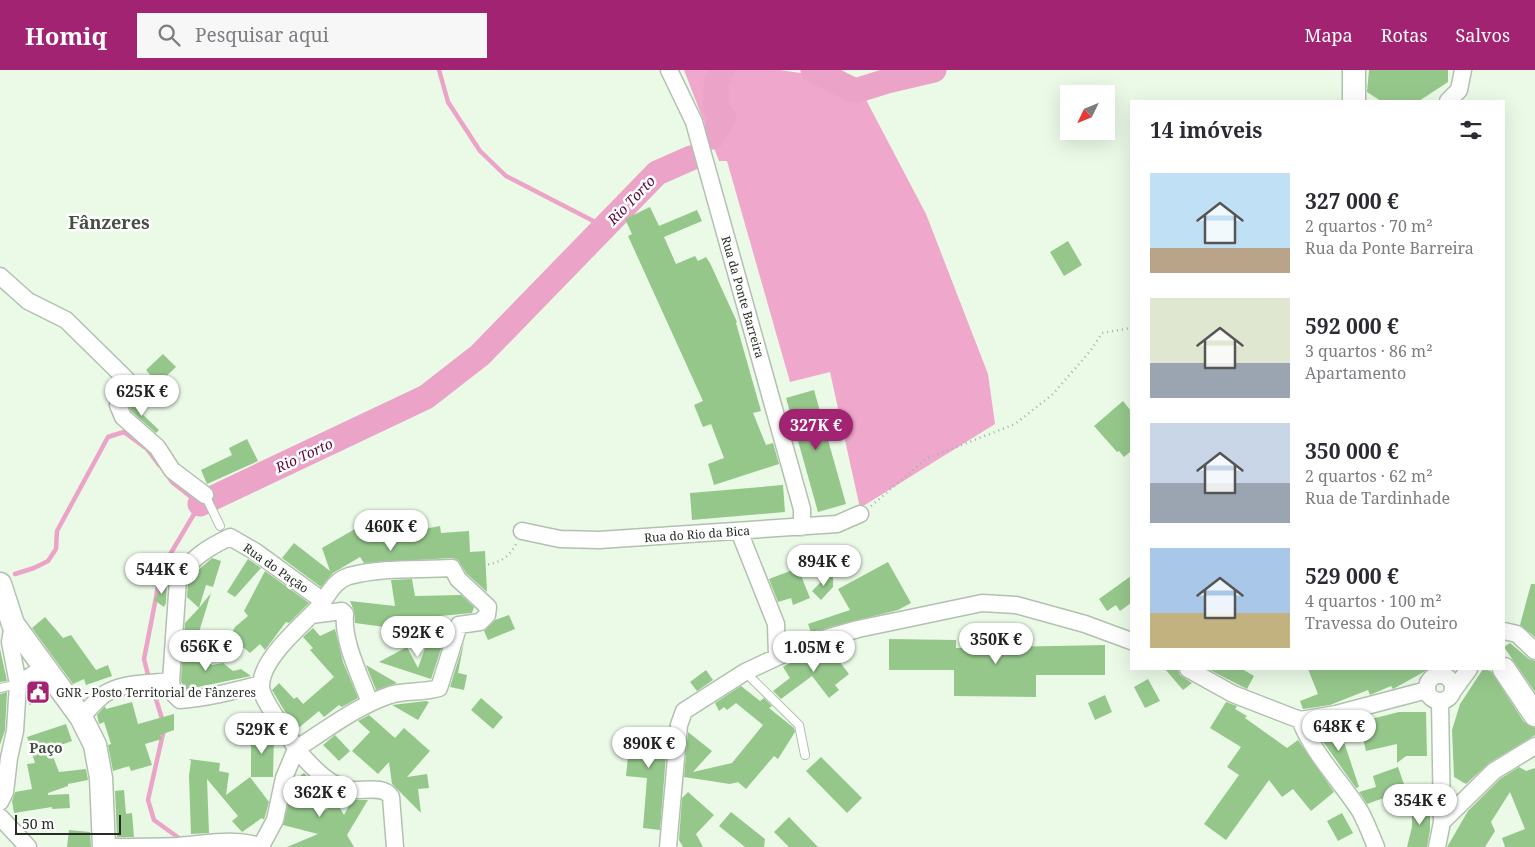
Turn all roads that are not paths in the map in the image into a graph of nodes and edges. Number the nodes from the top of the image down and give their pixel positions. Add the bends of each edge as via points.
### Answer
1 (669, 70) edge
2 (1354, 70) edge
3 (1463, 70) edge
4 (1354, 100) edge
5 (1449, 100) edge
6 (0, 276) edge
7 (207, 500) joint
8 (860, 514) road end
9 (220, 526) dead end
10 (802, 527) junction
11 (522, 531) road end
12 (739, 531) junction
13 (0, 584) edge
14 (323, 601) junction
15 (311, 615) junction
16 (13, 624) junction
17 (1505, 631) edge
18 (1130, 641) edge
19 (1535, 651) edge
20 (777, 656) junction
21 (45, 667) junction
22 (1190, 670) edge
23 (1468, 670) edge
24 (1505, 670) edge
25 (745, 672) junction
26 (1447, 672) edge
27 (171, 681) junction
28 (18, 684) junction
29 (261, 684) junction
30 (0, 688) edge
31 (1427, 690) junction
32 (1446, 696) junction
33 (370, 703) junction
34 (1535, 715) edge
35 (82, 717) junction
36 (1300, 720) junction
37 (1535, 746) edge
38 (296, 749) junction
39 (805, 755) dead end
40 (0, 802) edge
41 (0, 817) edge
42 (1442, 822) junction
43 (177, 846) edge
44 (28, 847) edge
45 (104, 847) edge
46 (262, 847) edge
47 (394, 847) edge
48 (668, 847) edge
49 (1376, 847) edge
50 (1437, 847) edge

1 - 10 street, Rua da Ponte Barreira via 694,122 802,509
2 - 4 street
3 - 5 street via 1459,90
6 - 7 street via 28,301 66,320 126,379 118,405 123,417 157,447 172,470
7 - 9 lane
8 - 10 street, Rua do Rio da Bica via 837,524
10 - 12 street, Rua do Rio da Bica
11 - 12 street, Rua do Rio da Bica via 560,539 599,540
12 - 20 street via 776,624
13 - 16 street
14 - 15 street
14 - 27 street, Rua do Pação via 230,537 206,549 178,580
14 - 33 street via 335,584 347,576 452,568 458,579 488,608 480,622 459,624 439,688 390,695
15 - 29 street via 282,644 268,664
15 - 33 street via 342,611 345,614 352,659
16 - 21 street
16 - 28 street via 10,642
17 - 19 street via 1517,634
18 - 20 street via 1016,605 982,602 858,629 805,644
20 - 25 street
21 - 28 street
21 - 35 street
22 - 36 street via 1233,694
23 - 32 street
24 - 34 street
25 - 39 lane via 799,725
25 - 48 street via 684,711 678,725
26 - 31 street via 1432,678
26 - 32 street via 1451,682
27 - 29 street via 173,693 180,700 213,697
27 - 35 street via 107,692
28 - 30 lane
28 - 40 street via 15,732 5,792
29 - 38 street via 265,702 288,732
31 - 32 street via 1433,699
31 - 36 street
32 - 42 street
33 - 38 street
35 - 45 street via 95,745 101,778
36 - 49 street via 1324,764 1360,812
37 - 42 street via 1494,771
38 - 46 street via 284,778 275,820
38 - 47 street via 334,785 351,790 388,792
41 - 44 street
42 - 50 street
43 - 45 street
43 - 46 street via 240,841

